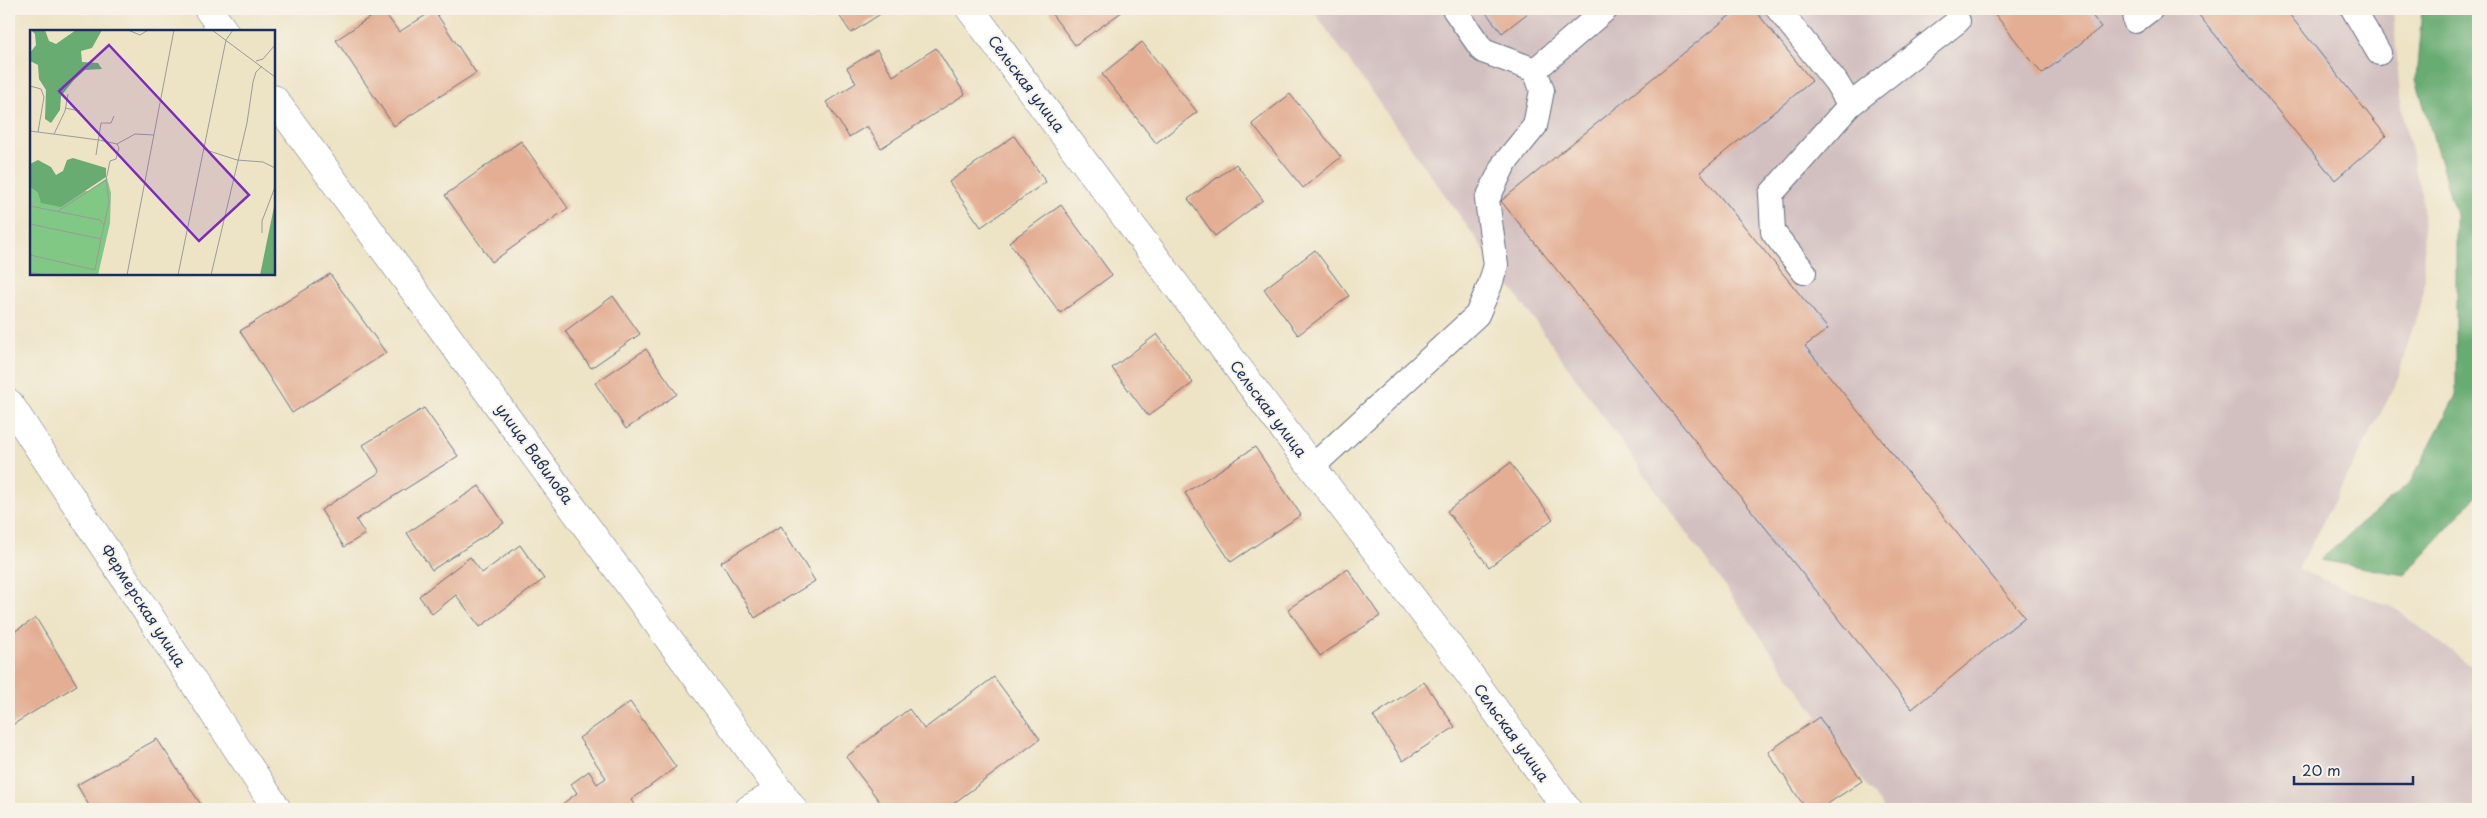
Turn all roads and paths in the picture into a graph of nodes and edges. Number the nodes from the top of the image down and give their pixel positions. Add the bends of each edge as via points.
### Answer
1 (208, 9) edge
2 (970, 9) edge
3 (1454, 9) edge
4 (1606, 9) edge
5 (1778, 9) edge
6 (2353, 9) edge
7 (1958, 21) dead end
8 (223, 30) edge
9 (2379, 53) dead end
10 (1535, 70) junction
11 (275, 100) edge
12 (1850, 105) junction
13 (1804, 272) dead end
14 (9, 403) edge
15 (1312, 467) junction
16 (787, 800) edge
17 (277, 809) edge
18 (749, 809) edge
19 (1567, 809) edge

1 - 8 street
2 - 15 street, Сельская улица
3 - 10 lane via 1483,51
4 - 10 lane
5 - 12 lane via 1836,82
6 - 9 lane
7 - 12 lane
10 - 15 lane via 1542,90 1535,126 1504,164 1487,200 1496,265 1477,315
11 - 16 street, улица Вавилова
12 - 13 lane via 1771,194 1773,232
14 - 17 street, Фермерская улица
15 - 19 street, Сельская улица via 1446,642
16 - 18 street

